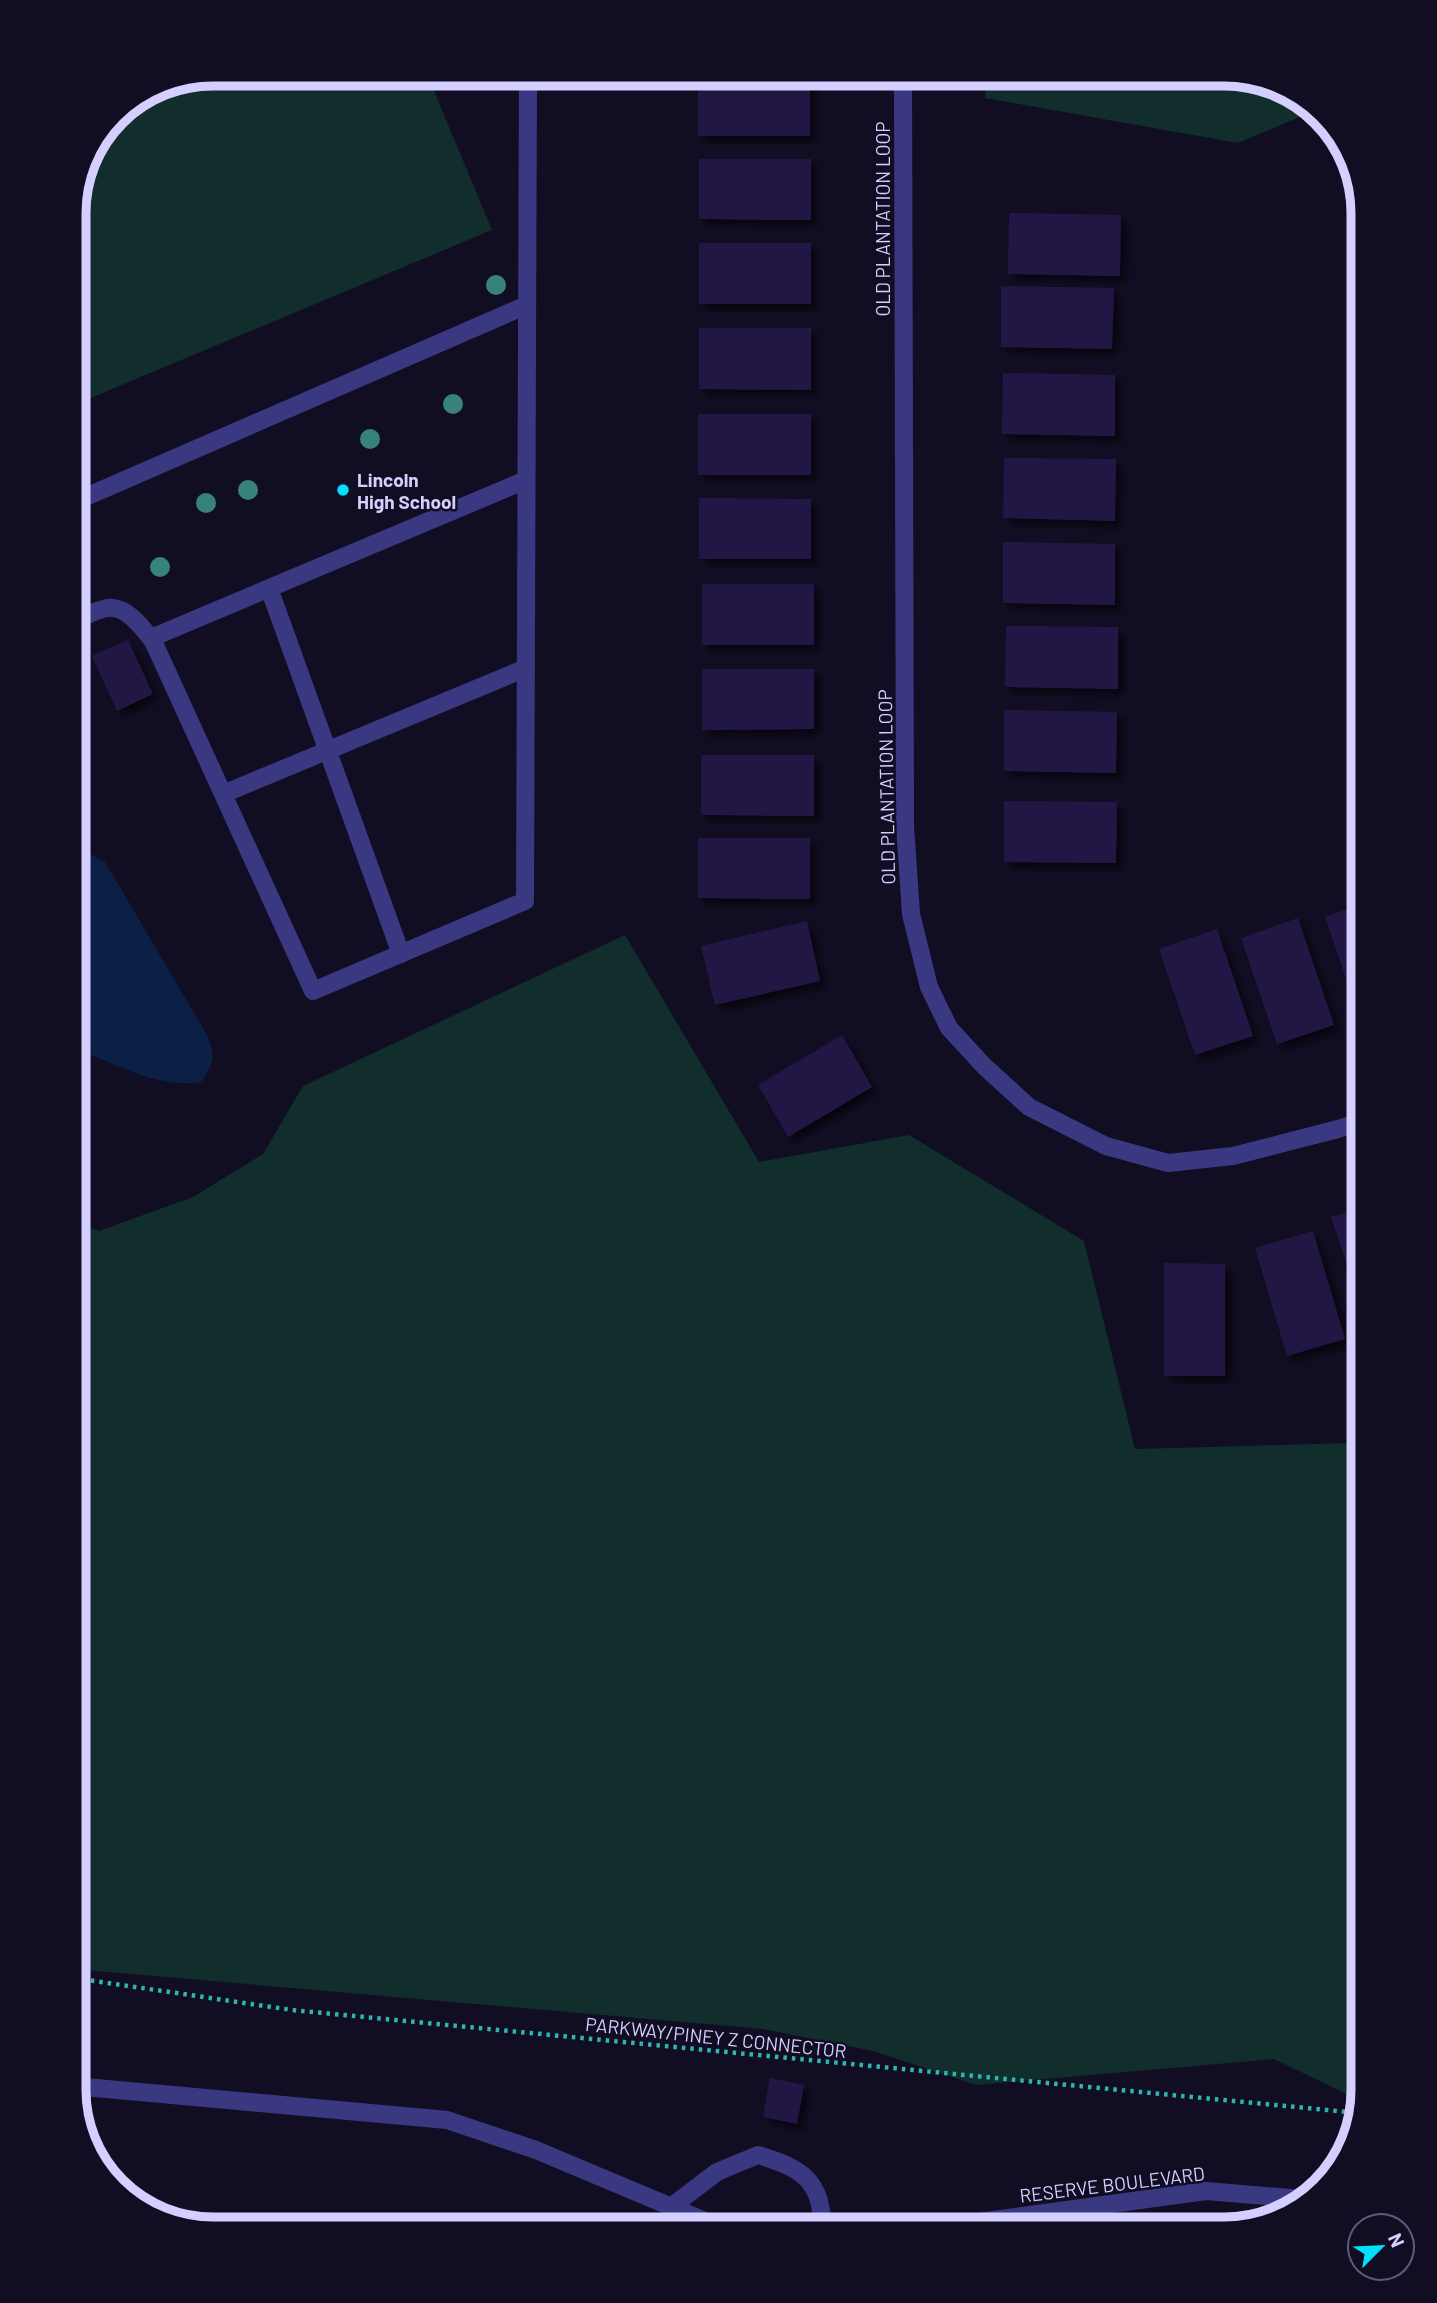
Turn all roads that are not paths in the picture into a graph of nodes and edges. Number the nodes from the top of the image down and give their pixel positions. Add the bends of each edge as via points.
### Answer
1 (528, 86) edge
2 (902, 86) edge
3 (527, 305) junction
4 (526, 480) junction
5 (86, 497) edge
6 (269, 588) junction
7 (86, 616) edge
8 (151, 638) junction
9 (526, 668) junction
10 (328, 750) junction
11 (223, 794) junction
12 (401, 954) junction
13 (1351, 1125) edge
14 (86, 2087) edge
15 (1291, 2198) edge
16 (671, 2207) junction
17 (695, 2217) edge
18 (823, 2217) edge
19 (1020, 2217) edge

1 - 3 street
2 - 13 street, OLD PLANTATION LOOP via 905,826 911,914 929,987 949,1028 1029,1107 1106,1146 1168,1163 1233,1156
3 - 4 street
3 - 5 street
4 - 6 street
4 - 9 street
6 - 8 street
6 - 10 street
7 - 8 street via 108,608 122,611
8 - 11 street
9 - 10 street
9 - 12 street via 525,901
10 - 11 street
10 - 12 street
11 - 12 street via 313,991
14 - 16 street via 447,2120 536,2150
15 - 19 street, RESERVE BOULEVARD via 1206,2191
16 - 17 street
16 - 18 street via 717,2172 758,2155 799,2171 814,2187

